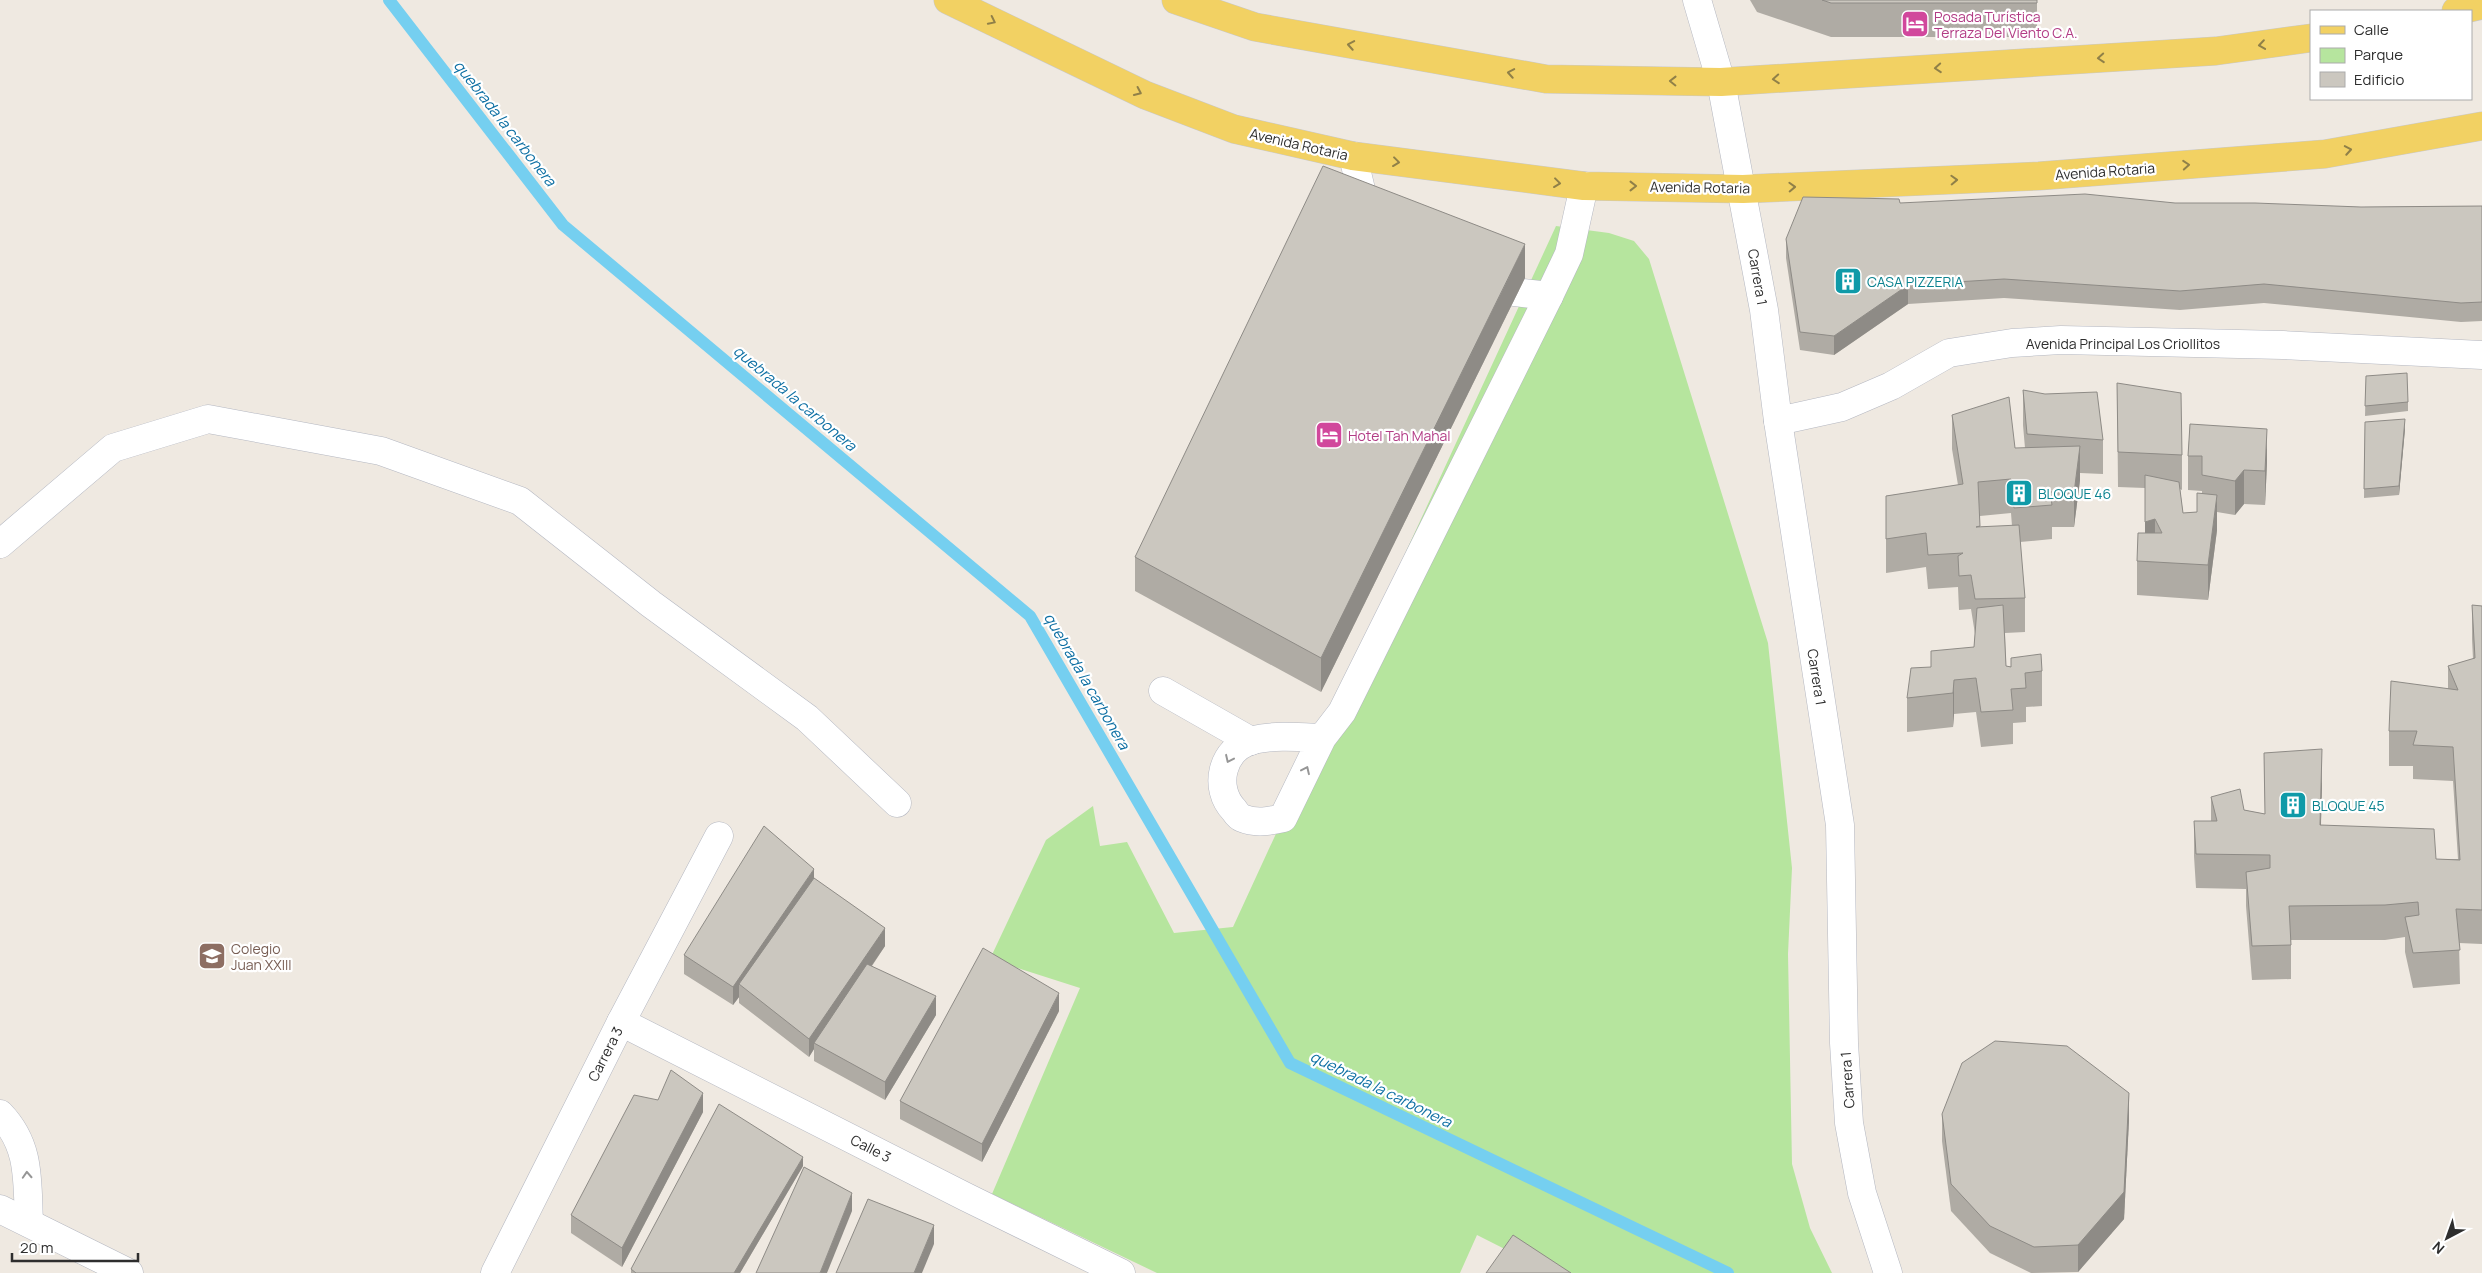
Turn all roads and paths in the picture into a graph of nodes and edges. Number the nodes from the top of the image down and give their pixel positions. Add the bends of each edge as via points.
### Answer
1 (948, 0) edge
2 (1176, 0) edge
3 (1697, 0) edge
4 (2482, 5) edge
5 (2460, 10) edge
6 (2310, 38) edge
7 (1721, 82) junction
8 (2482, 126) edge
9 (1354, 156) junction
10 (1584, 186) junction
11 (1743, 189) junction
12 (1376, 243) edge
13 (1455, 285) edge
14 (1549, 296) junction
15 (2482, 356) edge
16 (1778, 421) junction
17 (0, 544) edge
18 (1163, 691) dead end
19 (1322, 738) junction
20 (1251, 740) junction
21 (897, 803) dead end
22 (719, 836) dead end
23 (622, 1022) junction
24 (0, 1114) edge
25 (0, 1209) edge
26 (29, 1223) junction
27 (129, 1273) edge
28 (494, 1273) edge
29 (1121, 1273) edge
30 (1888, 1273) edge

1 -> 9 main road, Avenida Rotaria via 1145,95 1234,129
7 -> 2 main road via 1546,79 1255,27
3 - 7 street, Carrera 1
4 - 5 main road
6 -> 7 main road via 2216,51
7 - 11 street, Carrera 1
11 -> 8 main road, Avenida Rotaria via 2039,176 2325,154
9 -> 10 main road, Avenida Rotaria
9 - 12 street via 1362,202
10 -> 11 main road, Avenida Rotaria
10 - 14 street via 1569,254
11 - 16 street, Carrera 1 via 1764,310
13 - 14 street
14 - 19 street via 1342,712
15 - 16 street, Avenida Principal Los Criollitos via 2274,344 2061,340 2012,343 1949,353 1891,386 1842,407
16 - 30 street, Carrera 1 via 1840,825 1844,1043 1849,1123 1862,1193
17 - 21 street via 113,448 208,419 381,451 520,501 651,604 807,718
18 - 20 street
19 - 20 street
20 -> 19 street via 1231,752 1221,777 1226,802 1241,818 1264,822 1284,818
22 - 23 street, Carrera 3
23 - 28 street, Carrera 3
23 - 29 street, Calle 3
26 -> 24 street via 27,1164 19,1139
25 - 26 street
26 - 27 street

